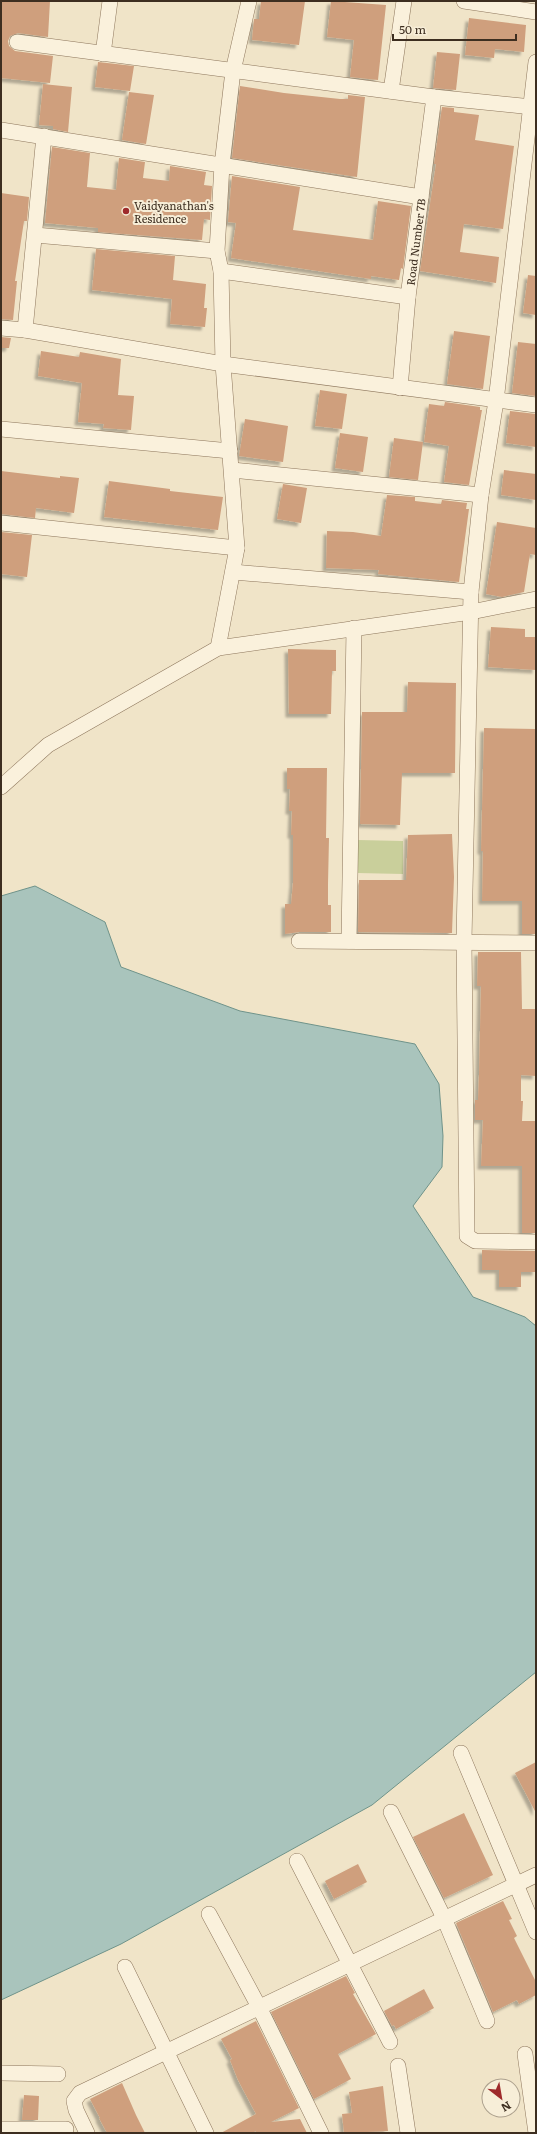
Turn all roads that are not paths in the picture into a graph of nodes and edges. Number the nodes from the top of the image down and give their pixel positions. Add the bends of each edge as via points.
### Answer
1 (110, 1) edge
2 (248, 1) edge
3 (404, 1) edge
4 (464, 1) edge
5 (536, 12) edge
6 (17, 42) dead end
7 (103, 54) junction
8 (536, 62) edge
9 (232, 71) junction
10 (392, 91) junction
11 (434, 97) junction
12 (532, 107) junction
13 (1, 130) edge
14 (44, 136) junction
15 (222, 165) junction
16 (530, 165) edge
17 (421, 197) junction
18 (35, 235) junction
19 (217, 251) junction
20 (221, 271) junction
21 (408, 297) junction
22 (1, 328) edge
23 (25, 330) junction
24 (223, 364) junction
25 (400, 388) junction
26 (496, 401) junction
27 (536, 405) edge
28 (1, 429) edge
29 (230, 451) junction
30 (232, 470) junction
31 (481, 495) junction
32 (1, 523) edge
33 (237, 548) junction
34 (233, 572) junction
35 (471, 592) junction
36 (536, 600) edge
37 (471, 612) junction
38 (354, 628) junction
39 (218, 648) junction
40 (1, 787) edge
41 (298, 941) dead end
42 (350, 941) junction
43 (464, 941) junction
44 (536, 943) edge
45 (536, 1242) edge
46 (461, 1752) dead end
47 (391, 1812) dead end
48 (296, 1861) dead end
49 (536, 1875) edge
50 (516, 1883) junction
51 (209, 1914) dead end
52 (444, 1918) junction
53 (536, 1932) edge
54 (351, 1963) junction
55 (125, 1966) dead end
56 (259, 2008) junction
57 (487, 2021) dead end
58 (390, 2042) dead end
59 (166, 2052) junction
60 (525, 2054) dead end
61 (398, 2066) dead end
62 (1, 2073) edge
63 (58, 2074) dead end
64 (1, 2129) edge
65 (66, 2129) dead end
66 (87, 2133) edge
67 (206, 2133) edge
68 (321, 2133) edge
69 (408, 2133) edge
70 (536, 2133) edge

1 - 7 street
2 - 9 street
3 - 10 street
4 - 5 street
6 - 7 street
7 - 9 street
8 - 12 street
9 - 10 street
9 - 15 street
10 - 11 street
11 - 12 street
11 - 17 street, Road Number 7B
12 - 16 street
13 - 14 street
14 - 15 street
14 - 18 street
15 - 17 street
15 - 19 street
16 - 26 street
17 - 21 street, Road Number 7B
18 - 19 street
18 - 23 street
19 - 20 street
20 - 21 street
20 - 24 street
21 - 25 street, Road Number 7B
22 - 23 street
23 - 24 street
24 - 25 street
24 - 29 street
25 - 26 street
26 - 27 street
26 - 31 street
28 - 29 street
29 - 30 street
30 - 31 street
30 - 33 street
31 - 35 street
32 - 33 street
33 - 34 street
34 - 35 street
34 - 39 street
35 - 37 street
36 - 37 street
37 - 38 street
37 - 43 street
38 - 39 street
38 - 42 street
39 - 40 street via 48,745
41 - 42 street
42 - 43 street
43 - 44 street
43 - 45 street via 467,1236 475,1241
46 - 50 street
47 - 52 street
48 - 54 street
49 - 50 street
50 - 52 street
50 - 53 street
51 - 56 street
52 - 54 street
52 - 57 street
54 - 56 street
54 - 58 street
55 - 59 street
56 - 59 street
56 - 68 street
59 - 66 street via 80,2093 74,2101
59 - 67 street
60 - 70 street
61 - 69 street
62 - 63 street
64 - 65 street

